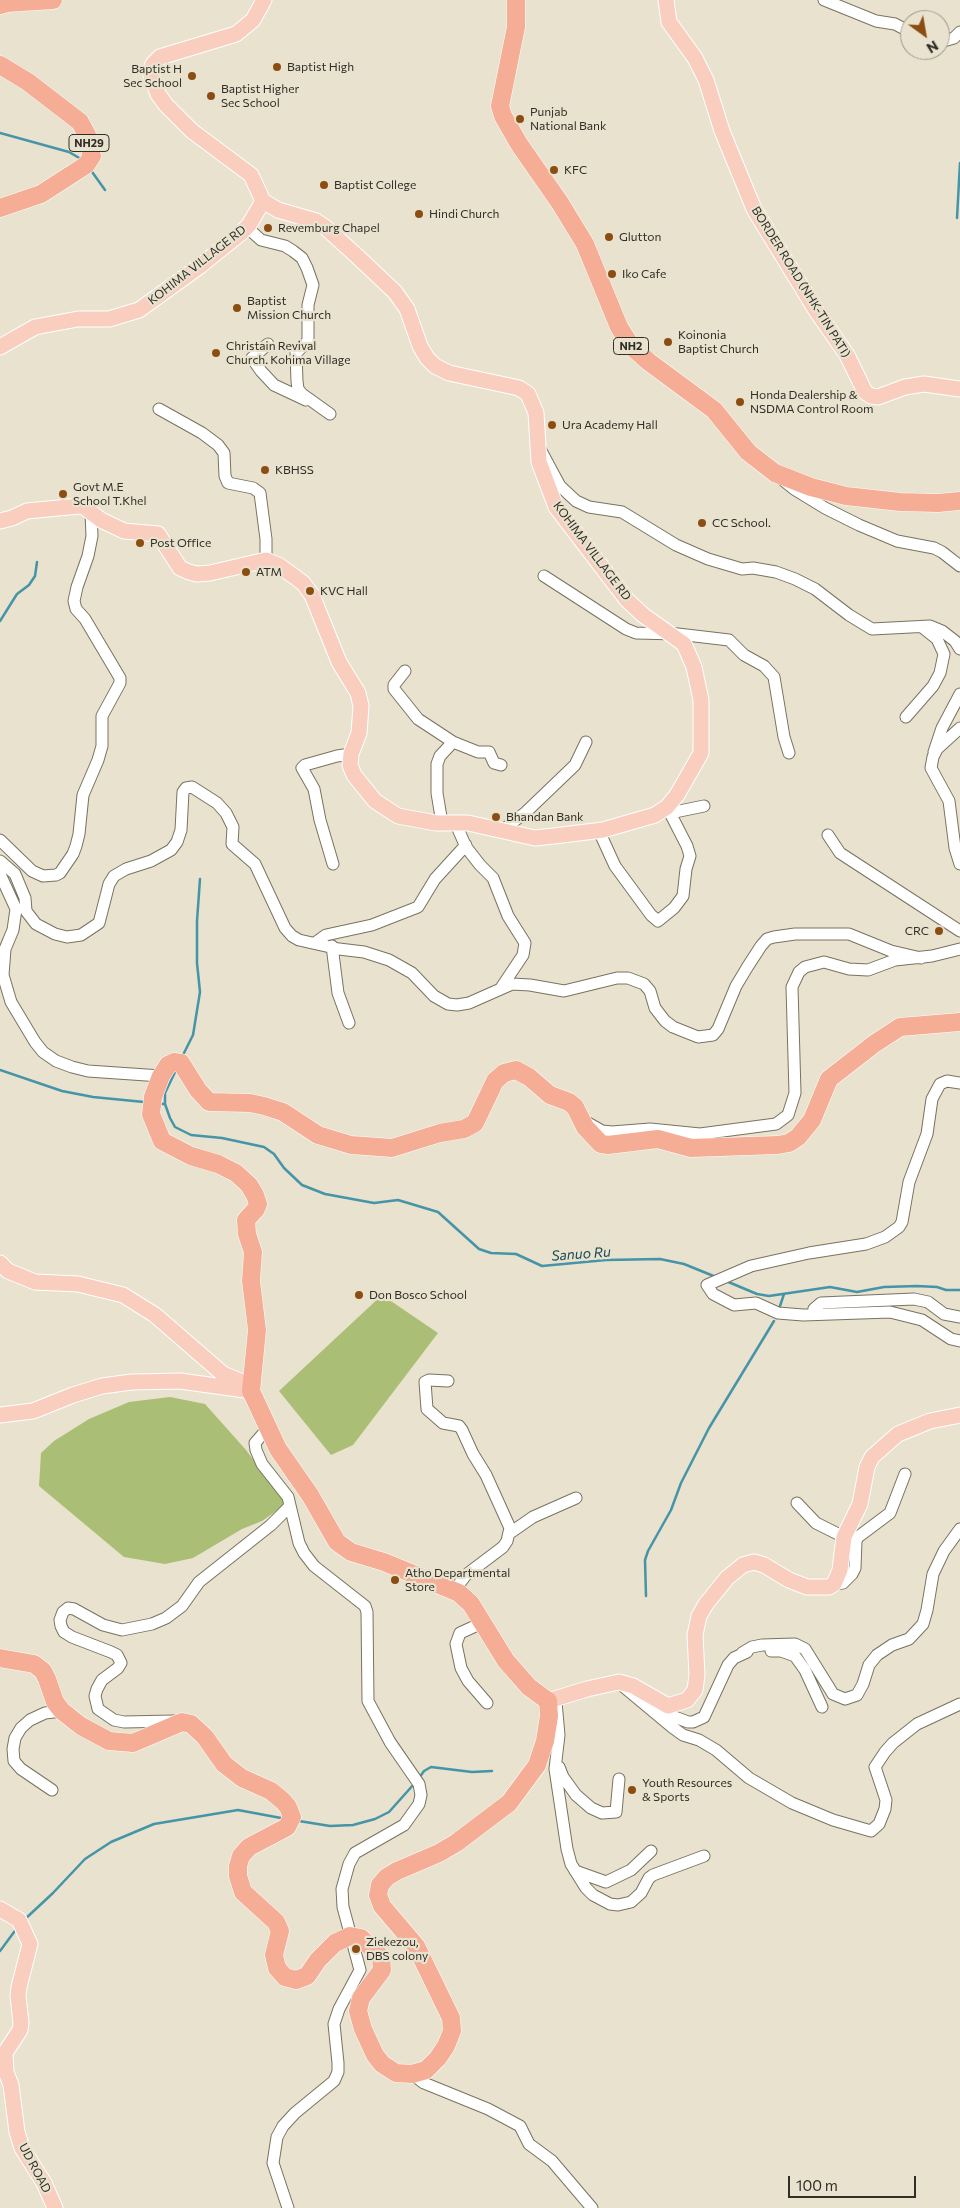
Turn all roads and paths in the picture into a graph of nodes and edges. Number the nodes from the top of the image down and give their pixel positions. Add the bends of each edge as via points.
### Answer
1 (53, 0) edge
2 (264, 0) edge
3 (516, 0) edge
4 (666, 0) edge
5 (824, 0) edge
6 (0, 5) edge
7 (900, 27) edge
8 (960, 32) edge
9 (950, 39) edge
10 (0, 65) edge
11 (263, 201) junction
12 (0, 208) edge
13 (249, 225) junction
14 (268, 344) dead end
15 (0, 348) edge
16 (960, 388) edge
17 (310, 401) junction
18 (159, 409) dead end
19 (330, 414) dead end
20 (539, 447) junction
21 (775, 473) junction
22 (960, 501) edge
23 (91, 513) junction
24 (0, 521) edge
25 (266, 560) junction
26 (960, 566) edge
27 (544, 576) dead end
28 (918, 625) junction
29 (672, 634) junction
30 (960, 649) edge
31 (405, 671) dead end
32 (960, 694) edge
33 (906, 717) dead end
34 (960, 728) edge
35 (453, 742) junction
36 (586, 742) dead end
37 (789, 753) dead end
38 (351, 754) junction
39 (933, 757) junction
40 (501, 765) dead end
41 (704, 806) dead end
42 (669, 810) junction
43 (448, 823) junction
44 (503, 830) junction
45 (599, 831) junction
46 (828, 835) dead end
47 (0, 840) edge
48 (466, 845) junction
49 (0, 860) edge
50 (333, 864) dead end
51 (960, 864) edge
52 (0, 874) edge
53 (960, 931) edge
54 (315, 943) junction
55 (332, 946) junction
56 (960, 950) edge
57 (921, 958) junction
58 (501, 989) junction
59 (960, 1022) edge
60 (349, 1023) dead end
61 (161, 1076) junction
62 (960, 1083) edge
63 (580, 1118) junction
64 (0, 1263) edge
65 (817, 1314) junction
66 (960, 1317) edge
67 (960, 1341) edge
68 (448, 1381) dead end
69 (252, 1389) junction
70 (0, 1415) edge
71 (960, 1415) edge
72 (268, 1428) junction
73 (905, 1474) dead end
74 (576, 1498) dead end
75 (797, 1503) dead end
76 (290, 1506) junction
77 (960, 1529) edge
78 (510, 1533) junction
79 (844, 1537) junction
80 (833, 1585) junction
81 (459, 1593) junction
82 (482, 1623) junction
83 (742, 1653) junction
84 (0, 1658) edge
85 (626, 1684) junction
86 (552, 1699) junction
87 (488, 1702) dead end
88 (960, 1704) edge
89 (822, 1706) dead end
90 (62, 1710) junction
91 (182, 1722) junction
92 (556, 1761) junction
93 (619, 1779) dead end
94 (52, 1790) dead end
95 (651, 1851) dead end
96 (704, 1856) dead end
97 (575, 1871) junction
98 (0, 1909) edge
99 (350, 1936) junction
100 (412, 2074) junction
101 (55, 2208) edge
102 (288, 2208) edge
103 (592, 2208) edge

1 - 6 highway
2 - 11 main road via 253,20 236,34 160,57 150,72 166,105 192,131 251,175
3 - 21 highway, NH2 via 516,27 500,106 503,116 584,244 623,337 649,362 714,410 748,452
4 - 16 main road, BORDER ROAD (NHK-TIN PATI) via 669,22 695,58 706,80 722,131 754,209 813,306 847,354 865,392 878,397 924,384
5 - 7 street via 876,21
8 - 9 street
10 - 12 highway, NH29 via 80,122 92,156 86,165 41,194
11 - 13 main road, KOHIMA VILLAGE RD
11 - 20 main road, KOHIMA VILLAGE RD via 325,227 395,292 407,309 420,346 435,366 449,373 518,388 528,394 536,413
13 - 15 main road, KOHIMA VILLAGE RD via 200,266 138,310 109,319 78,318 35,327
13 - 17 street via 261,240 293,250 302,258 311,277 313,292 308,305 308,341 296,353 295,359 298,389
14 - 17 street via 252,358 261,372 274,385
17 - 19 street
18 - 25 street via 218,445 224,453 228,484 253,488 260,493
20 - 28 street via 560,486 576,501 589,507 622,512 676,545 708,559 742,569 776,572 795,579 815,589 872,629
20 - 29 main road, KOHIMA VILLAGE RD via 539,462 556,507 627,600
21 - 22 highway, NH2 via 846,496 900,502
21 - 26 street via 825,508 897,541 934,548
23 - 24 main road via 79,506 35,509
23 - 25 main road via 124,531 158,534 180,568 189,572 210,573
23 - 47 street via 92,536 74,601 120,678 120,684 102,716 102,746 83,795 78,840 64,868 50,876 32,871
25 - 38 main road via 303,583 312,595 339,662 358,693 361,706 359,733
27 - 29 street via 626,629 636,633
28 - 30 street via 942,631
28 - 33 street via 938,639 944,654 933,686
29 - 37 street via 729,640 744,655 770,671 774,677
29 - 42 main road, KOHIMA VILLAGE RD via 684,644 694,667 701,700 702,735 700,753
31 - 35 street via 394,686 396,692 418,719
32 - 39 street
34 - 39 street via 937,749
35 - 40 street via 478,752 489,752 494,763
35 - 43 street via 437,764 437,793
36 - 44 street via 575,765
38 - 43 main road, KOHIMA VILLAGE RD via 350,765 354,775 381,805 398,816
38 - 50 street via 302,768 314,789
39 - 51 street via 931,768 949,801
41 - 42 street
42 - 45 main road, KOHIMA VILLAGE RD
42 - 45 street via 690,856 683,896 658,921 615,866
43 - 44 main road, KOHIMA VILLAGE RD
43 - 48 street
44 - 45 main road, KOHIMA VILLAGE RD via 534,838
46 - 53 street via 840,853
48 - 54 street via 435,879 418,907 372,925 326,935
48 - 58 street via 493,878 508,916 525,943 523,955
49 - 54 street via 15,874 25,898 26,911 36,924 55,934 81,935 99,923 114,876 126,868 151,861 171,850 177,842 181,830 183,792 192,787 218,802 226,813 233,827 232,844 259,870 285,928 299,940
52 - 61 street via 16,909 2,976 11,1002 34,1042 56,1061 72,1067
54 - 55 street
55 - 58 street via 389,960 412,974 434,996 448,1004 462,1006
55 - 60 street via 338,993
56 - 57 street
57 - 58 street via 891,951 849,934 774,936 761,946 736,986 718,1029 707,1038 688,1034 665,1021 644,984 628,978 564,991 520,984
57 - 63 street via 895,960 868,970 824,962 798,972 792,987 795,1093 788,1115 776,1124 700,1134 650,1129 612,1132 594,1128
59 - 63 highway via 900,1027 874,1044 829,1079 812,1120 789,1143 691,1148 658,1140 608,1145 601,1144
61 - 63 highway via 168,1065 174,1062 181,1064 209,1102 250,1102 264,1106 283,1112 318,1135 351,1145 392,1148 464,1129 475,1123 495,1081 504,1073 516,1070 550,1095 576,1107
61 - 69 highway via 151,1114 162,1141 236,1173 255,1194 258,1204 246,1220 253,1252 251,1281 257,1330
62 - 65 street via 947,1081 940,1084 932,1098 927,1134 909,1182 899,1227 866,1244 751,1266 707,1285 713,1294 734,1305 760,1304 778,1313
64 - 69 main road via 8,1271 35,1282 78,1284 123,1295 155,1314 223,1374
65 - 66 street via 814,1309 821,1303 914,1299 928,1302 944,1314
65 - 67 street via 890,1312 922,1320
68 - 78 street via 425,1382 427,1409 443,1423 459,1426 462,1430 486,1475
69 - 70 main road via 180,1381 132,1382 102,1386 33,1411
69 - 72 highway
71 - 79 main road via 911,1428 898,1434 876,1453 867,1467 860,1504
72 - 76 street via 255,1443 256,1450
72 - 81 highway via 337,1542 351,1552
73 - 80 street via 890,1513 858,1537 852,1574 843,1583
74 - 78 street via 533,1517
75 - 79 street via 816,1523
76 - 91 street via 199,1582 182,1606 166,1618 122,1630 102,1625 74,1609 68,1608 63,1612 60,1620 64,1632 111,1652 121,1663 97,1689 98,1709 114,1720 124,1722
76 - 99 street via 304,1554 314,1566 365,1606 368,1701 390,1742 419,1784 421,1795 419,1804 404,1825 362,1848 352,1858 342,1889
77 - 83 street via 933,1574 922,1624 910,1639 877,1655 856,1695 845,1699 833,1694 805,1649 796,1644 762,1645
78 - 81 street via 499,1552 466,1575 459,1584
79 - 80 main road via 840,1570
80 - 85 main road via 807,1587 764,1565 754,1562 743,1565 727,1578 699,1616 695,1635 697,1675 694,1690 687,1700 668,1706
81 - 82 highway via 471,1604
82 - 86 highway via 506,1661 529,1687
82 - 87 street via 460,1633 456,1644 461,1668 468,1681
83 - 85 street via 728,1665 704,1717 693,1722 672,1716
83 - 89 street via 781,1651 795,1656
84 - 90 highway via 34,1664 47,1679 55,1702
85 - 86 main road via 598,1686
85 - 88 street via 672,1727 716,1750 749,1778 833,1820 871,1830 879,1824 885,1809 886,1800 875,1767 885,1752 917,1724
86 - 92 street via 560,1735
86 - 100 highway via 545,1741 536,1765 509,1803 456,1842 397,1871 380,1886 378,1895 382,1906 416,1946 451,2018 452,2031 438,2058 426,2070
90 - 91 highway via 95,1734 121,1743 134,1743
90 - 94 street via 30,1720 20,1728 13,1749 14,1761 21,1769
91 - 99 highway via 198,1729 224,1764 242,1778 271,1791 288,1807 292,1817 287,1827 249,1847 238,1866 243,1892 276,1922 280,1931 274,1955 277,1968 286,1977 296,1980 307,1976 335,1943
92 - 93 street via 576,1795 602,1813 616,1812
92 - 97 street via 567,1849
95 - 97 street via 632,1870 606,1882
96 - 97 street via 653,1875 636,1898 618,1905 593,1895
98 - 101 main road, UD ROAD via 20,1920 30,1944 19,1987 22,2022 5,2053 17,2132 22,2148
99 - 100 highway via 361,1938 381,1957 382,1970 360,1998 358,2011 363,2029 382,2064 396,2073
99 - 102 street via 360,1970 338,2008 334,2024 338,2072 334,2081 283,2126 274,2150 272,2163
100 - 103 street via 424,2083 520,2126 529,2144 552,2161

